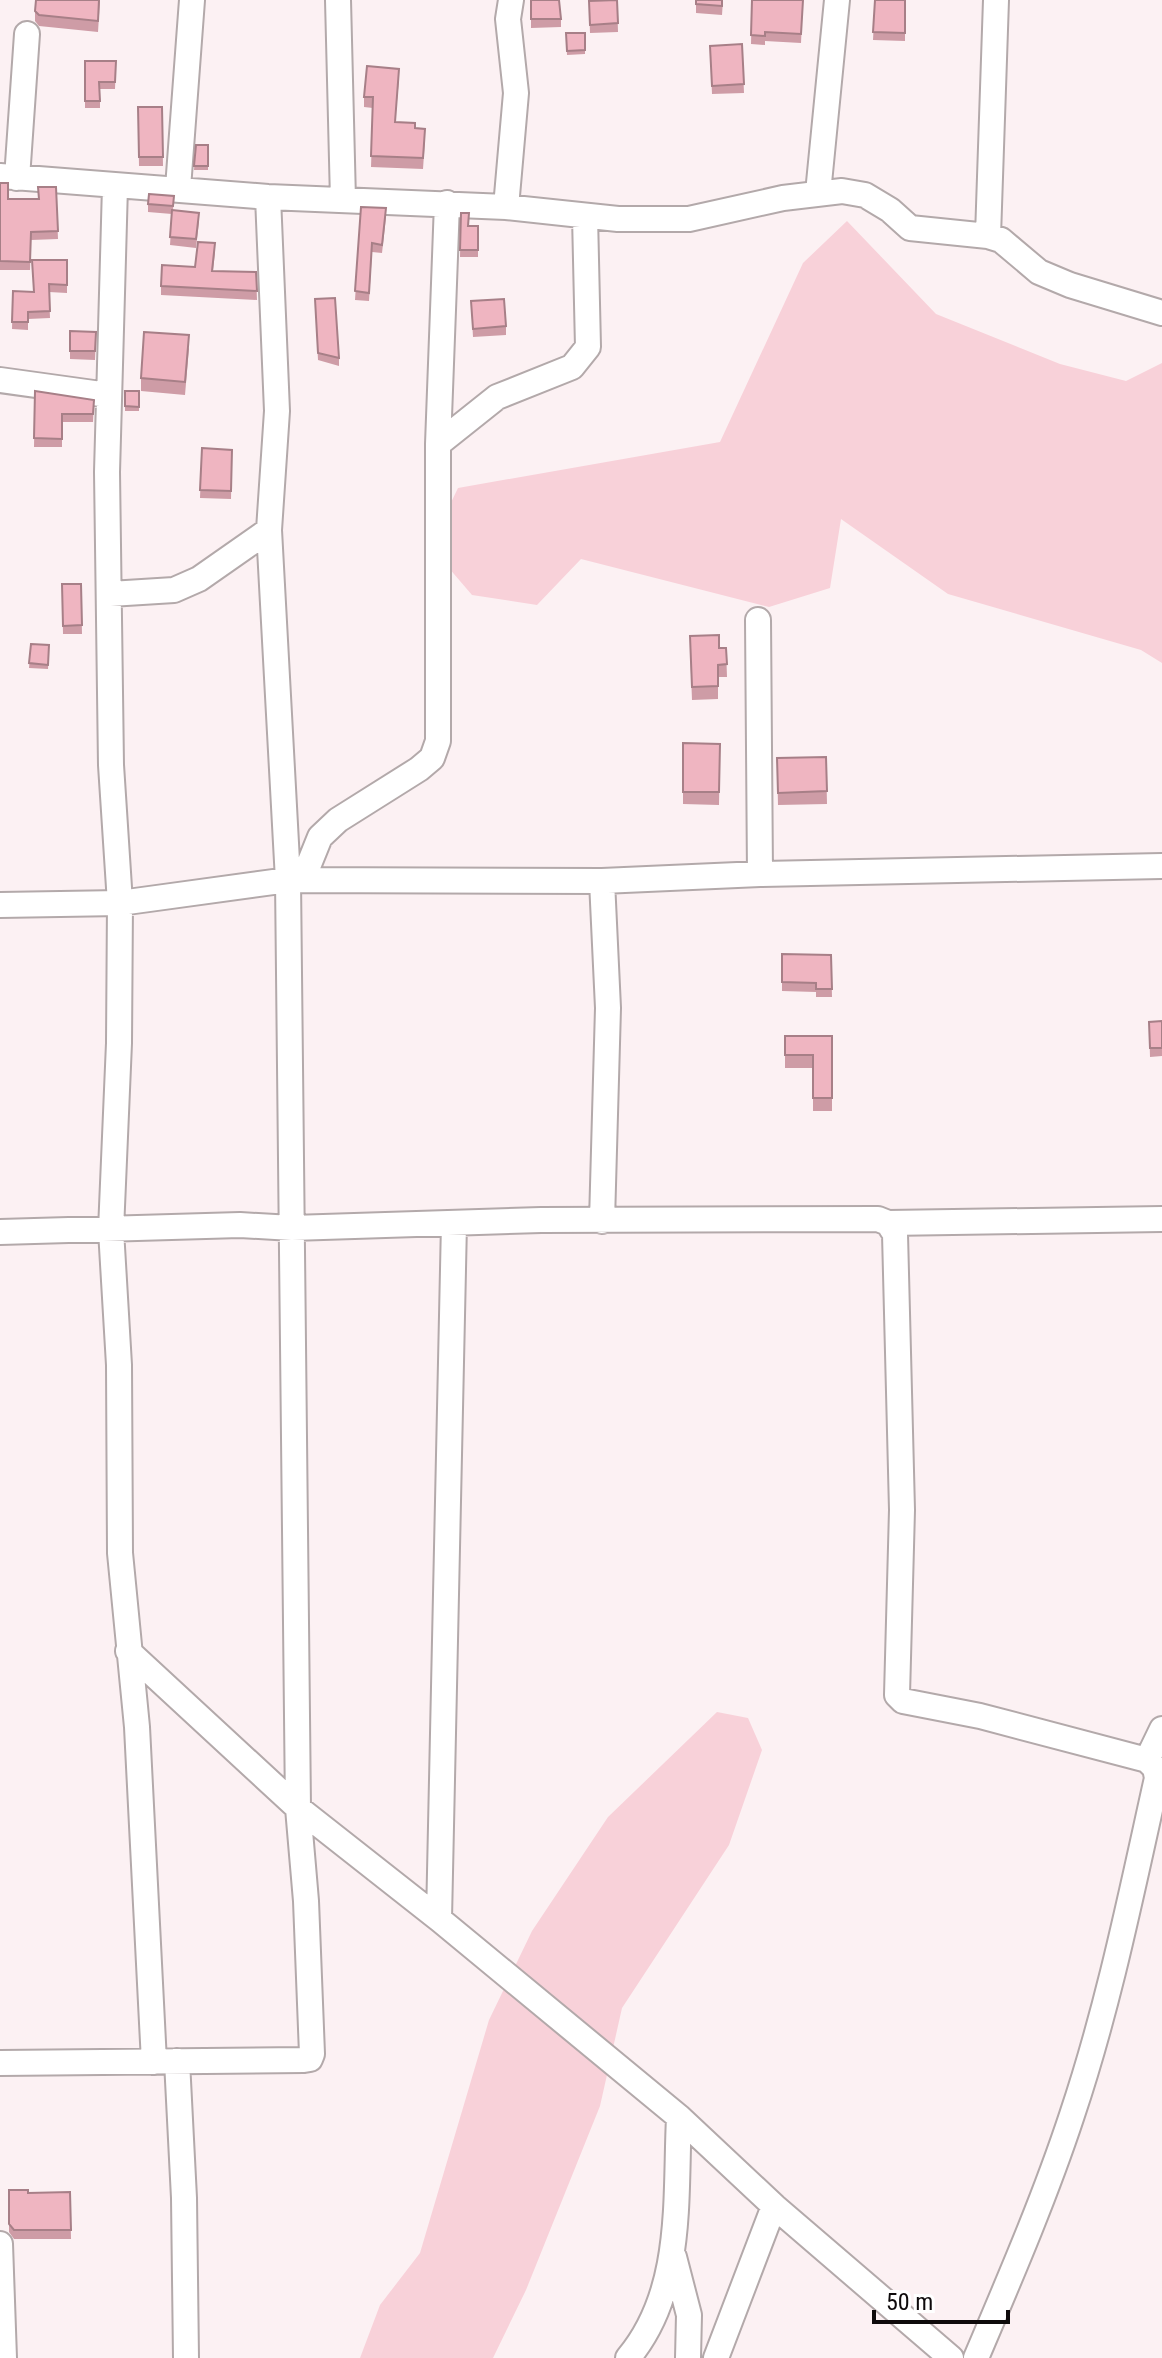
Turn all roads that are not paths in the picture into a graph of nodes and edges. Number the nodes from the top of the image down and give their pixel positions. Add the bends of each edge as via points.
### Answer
1 (192, 0) edge
2 (338, 0) edge
3 (511, 0) edge
4 (837, 0) edge
5 (996, 0) edge
6 (27, 34) dead end
7 (9, 177) edge
8 (115, 186) junction
9 (178, 188) junction
10 (818, 193) junction
11 (268, 197) junction
12 (343, 200) junction
13 (447, 203) junction
14 (506, 207) junction
15 (585, 216) junction
16 (988, 236) junction
17 (1162, 313) edge
18 (0, 380) edge
19 (108, 395) junction
20 (438, 444) junction
21 (269, 530) junction
22 (110, 594) junction
23 (758, 620) dead end
24 (1162, 866) edge
25 (760, 874) junction
26 (295, 880) junction
27 (602, 881) junction
28 (120, 903) junction
29 (0, 905) edge
30 (1162, 1219) edge
31 (602, 1221) junction
32 (454, 1223) junction
33 (888, 1223) junction
34 (292, 1228) junction
35 (111, 1230) junction
36 (0, 1232) edge
37 (128, 1651) junction
38 (1162, 1729) edge
39 (1147, 1760) junction
40 (298, 1808) junction
41 (439, 1919) junction
42 (165, 2062) junction
43 (0, 2063) edge
44 (679, 2117) junction
45 (774, 2206) junction
46 (0, 2244) edge
47 (673, 2254) junction
48 (4, 2358) edge
49 (186, 2358) edge
50 (628, 2358) edge
51 (688, 2358) edge
52 (716, 2358) edge
53 (951, 2358) edge
54 (976, 2358) edge

1 - 9 street
2 - 12 street
3 - 14 street via 508,19 516,93
4 - 10 street
5 - 16 street
6 - 7 street
7 - 8 street
8 - 9 street
8 - 19 street
9 - 11 street
10 - 15 street via 689,219
10 - 16 street via 865,195 910,228
11 - 12 street
11 - 21 street via 277,411
12 - 13 street
13 - 14 street
13 - 20 street
14 - 15 street
15 - 20 street via 588,347 582,358 572,367 497,397
16 - 17 street via 1001,240 1039,272
18 - 19 street
19 - 22 street
20 - 26 street via 438,741 432,758 419,769 320,837
21 - 22 street via 199,579 174,590
21 - 26 street
22 - 28 street via 111,765
23 - 25 street
24 - 25 street
25 - 27 street
26 - 27 street
26 - 28 street
26 - 34 street
27 - 31 street via 608,1008
28 - 29 street
28 - 35 street
30 - 33 street
31 - 32 street
31 - 33 street
32 - 34 street
32 - 41 street
33 - 39 street via 895,1234 902,1510 897,1695 903,1701
34 - 35 street
34 - 40 street
35 - 36 street
35 - 37 street via 119,1365 120,1553
37 - 40 street
37 - 42 street
38 - 39 street
39 - 54 street via 1157,1778 1118,1950 1073,2113
40 - 41 street
40 - 42 street via 310,2059
41 - 44 street
42 - 43 street
42 - 49 street via 184,2198
44 - 45 street
44 - 47 street
45 - 52 street
45 - 53 street
46 - 48 street
47 - 50 street via 662,2301
47 - 51 street via 689,2315

